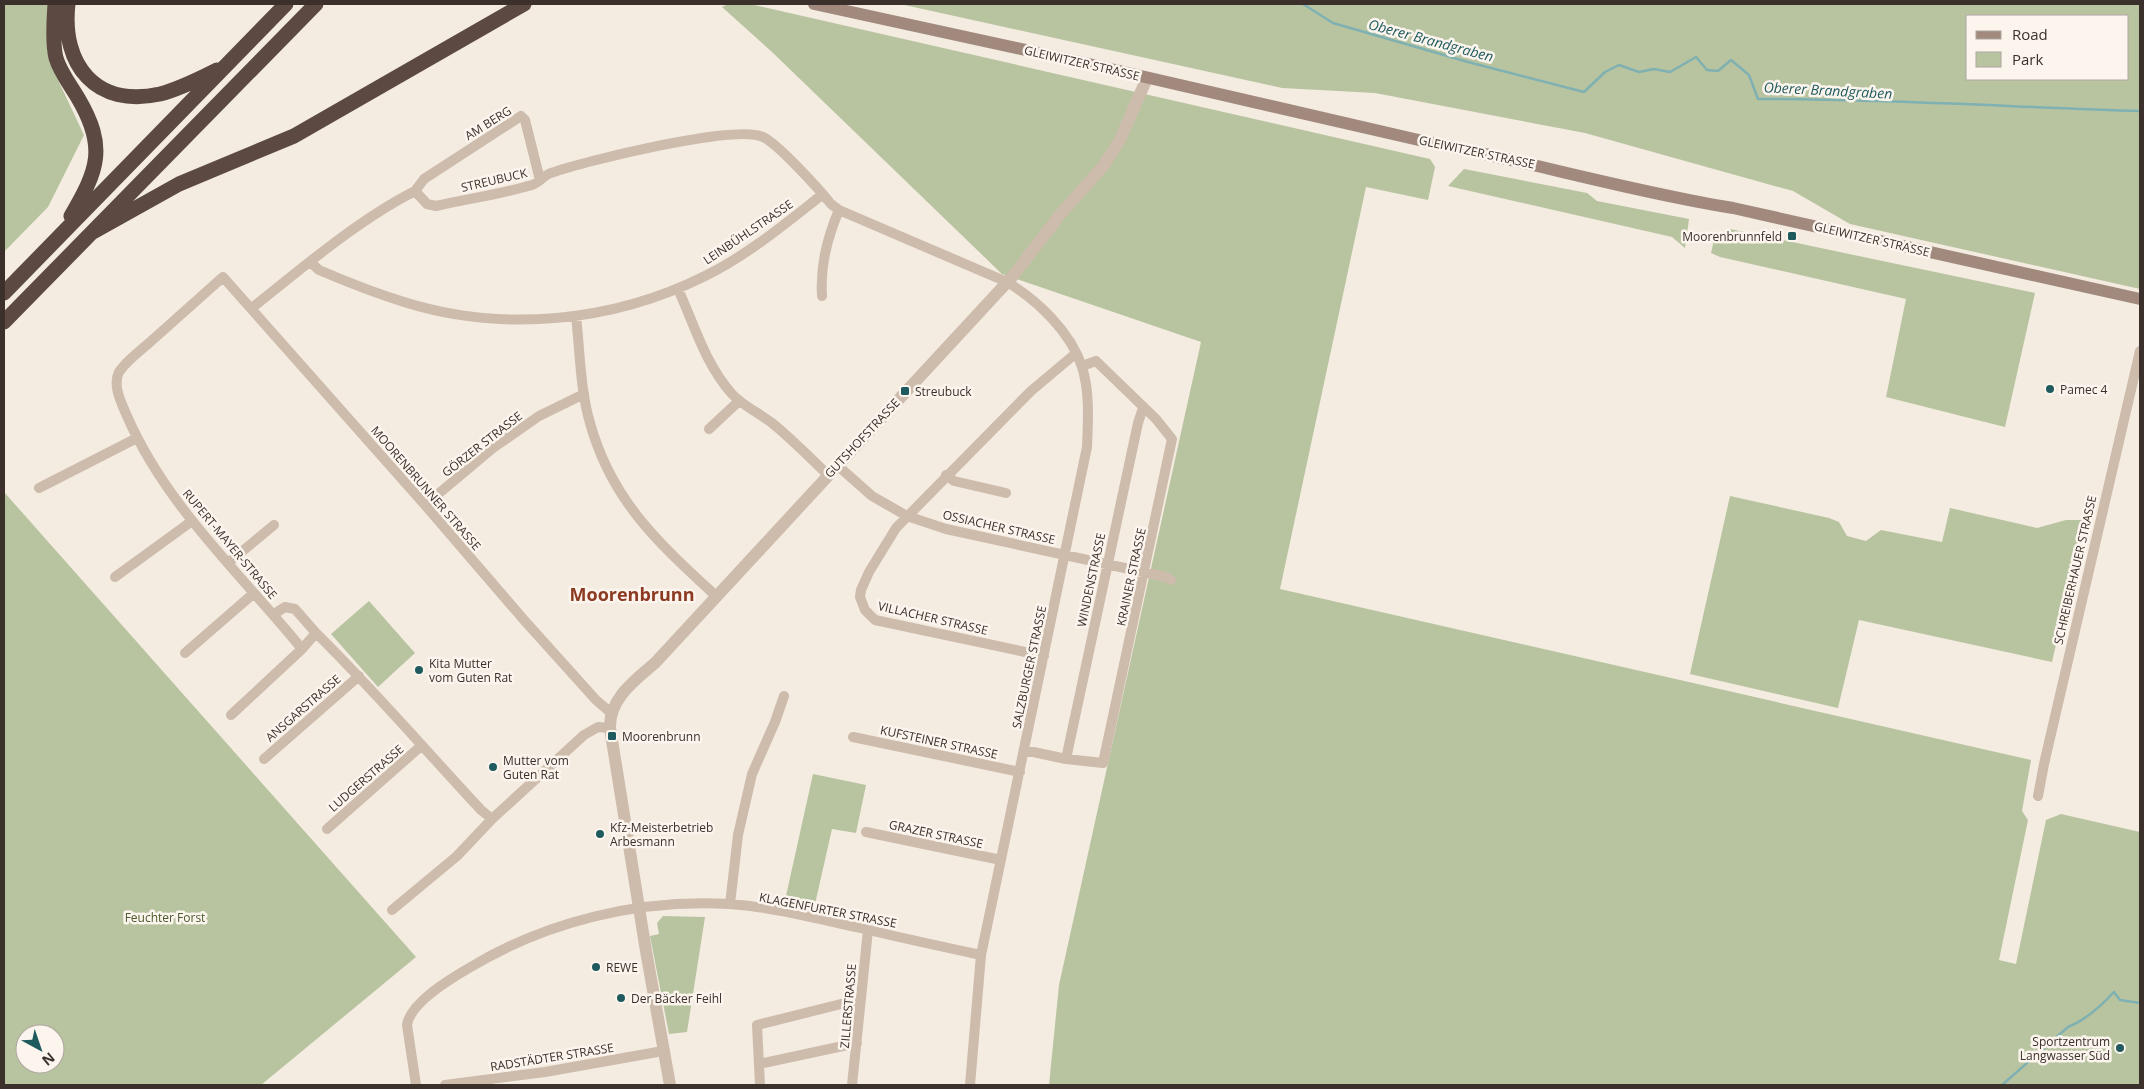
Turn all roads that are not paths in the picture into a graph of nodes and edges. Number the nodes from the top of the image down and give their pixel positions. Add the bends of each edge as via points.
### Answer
1 (55, 4) edge
2 (68, 4) edge
3 (286, 4) edge
4 (316, 4) edge
5 (511, 4) edge
6 (524, 4) edge
7 (814, 4) edge
8 (497, 18) junction
9 (225, 67) junction
10 (1147, 78) junction
11 (540, 180) junction
12 (415, 191) junction
13 (823, 194) junction
14 (839, 210) junction
15 (92, 232) junction
16 (59, 237) junction
17 (310, 262) junction
18 (223, 277) joint
19 (1007, 282) junction
20 (678, 288) junction
21 (4, 293) edge
22 (822, 296) dead end
23 (2140, 299) edge
24 (252, 308) junction
25 (576, 316) junction
26 (4, 322) edge
27 (2140, 350) edge
28 (1075, 354) junction
29 (1082, 366) junction
30 (584, 394) junction
31 (739, 401) junction
32 (1143, 408) junction
33 (710, 429) dead end
34 (137, 438) junction
35 (833, 470) junction
36 (946, 476) junction
37 (39, 488) dead end
38 (1006, 493) dead end
39 (425, 505) junction
40 (907, 516) junction
41 (192, 521) junction
42 (274, 525) dead end
43 (1065, 556) junction
44 (1107, 563) junction
45 (228, 564) junction
46 (1145, 572) junction
47 (115, 577) dead end
48 (1171, 580) dead end
49 (254, 593) junction
50 (716, 596) junction
51 (274, 614) junction
52 (316, 633) junction
53 (302, 649) junction
54 (185, 653) dead end
55 (1044, 656) junction
56 (359, 676) junction
57 (784, 696) dead end
58 (611, 713) junction
59 (231, 714) dead end
60 (610, 728) junction
61 (853, 737) dead end
62 (421, 746) junction
63 (1024, 750) junction
64 (1066, 759) junction
65 (264, 760) dead end
66 (1020, 772) junction
67 (2038, 796) dead end
68 (492, 819) junction
69 (327, 828) dead end
70 (866, 832) dead end
71 (1001, 860) junction
72 (730, 904) junction
73 (639, 908) junction
74 (392, 910) dead end
75 (868, 930) junction
76 (981, 955) junction
77 (861, 999) junction
78 (857, 1043) junction
79 (663, 1051) junction
80 (759, 1064) junction
81 (416, 1085) edge
82 (445, 1085) edge
83 (670, 1085) edge
84 (760, 1085) edge
85 (852, 1085) edge
86 (970, 1085) edge

1 - 16 highway via 56,59 91,122 96,147 94,173 88,188
2 - 9 highway via 68,36 72,55 94,83 116,94 160,94
3 - 9 highway
4 - 15 highway
5 - 8 highway
6 - 8 highway
7 - 10 main road, GLEIWITZER STRASSE
8 - 15 highway via 294,136 179,184
9 - 16 highway
10 - 19 street, GUTSHOFSTRASSE via 1120,140 1104,165
10 - 23 main road, GLEIWITZER STRASSE
11 - 12 street, STREUBUCK via 535,184 436,206 427,204
11 - 12 street, AM BERG via 525,120 521,116 424,179
11 - 13 street, STREUBUCK via 549,173 637,150 754,134 765,137
12 - 17 street
13 - 14 street, STREUBUCK
13 - 20 street, LEINBÜHLSTRASSE via 738,256 707,276
14 - 19 street, STREUBUCK
14 - 22 street via 822,268
15 - 26 highway
16 - 21 highway
17 - 24 street
17 - 25 street, LEINBÜHLSTRASSE via 319,270 405,303 453,314 516,321
18 - 24 street, MOORENBRUNNER STRASSE
18 - 34 street, RUPERT-MAYER-STRASSE via 119,373 120,400
19 - 28 street, SALZBURGER STRASSE via 1043,309
19 - 35 street, GUTSHOFSTRASSE
20 - 25 street, LEINBÜHLSTRASSE via 626,307
20 - 31 street, OSSIACHER STRASSE via 703,348 716,372
24 - 39 street, MOORENBRUNNER STRASSE
25 - 30 street
27 - 67 street, SCHREIBERHAUER STRASSE
28 - 29 street, SALZBURGER STRASSE
28 - 36 street, VILLACHER STRASSE via 1031,391
29 - 32 street, KRAINER STRASSE via 1096,361
29 - 43 street, SALZBURGER STRASSE via 1088,406 1087,447
30 - 39 street, GÖRZER STRASSE via 538,416 493,448
30 - 50 street via 600,451 636,517 659,544
31 - 33 street
31 - 35 street, OSSIACHER STRASSE
32 - 44 street, WINDENSTRASSE
32 - 46 street, KRAINER STRASSE via 1170,433 1172,439
34 - 37 street
34 - 41 street, RUPERT-MAYER-STRASSE
35 - 40 street, OSSIACHER STRASSE
35 - 50 street, GUTSHOFSTRASSE
36 - 38 street via 954,481
36 - 40 street, VILLACHER STRASSE
39 - 58 street, MOORENBRUNNER STRASSE via 524,620
40 - 43 street, OSSIACHER STRASSE via 946,529
40 - 55 street, VILLACHER STRASSE via 896,528 863,583 860,597 870,617
41 - 45 street, RUPERT-MAYER-STRASSE
41 - 47 street
42 - 45 street
43 - 44 street, OSSIACHER STRASSE
43 - 55 street, SALZBURGER STRASSE
44 - 46 street, OSSIACHER STRASSE
44 - 64 street, WINDENSTRASSE
45 - 49 street, RUPERT-MAYER-STRASSE
46 - 48 street, OSSIACHER STRASSE
46 - 64 street, KRAINER STRASSE via 1103,763
49 - 51 street, RUPERT-MAYER-STRASSE
49 - 54 street
50 - 58 street, GUTSHOFSTRASSE via 619,698
51 - 52 street, RUPERT-MAYER-STRASSE via 285,607 295,610
51 - 53 street, RUPERT-MAYER-STRASSE
52 - 53 street
52 - 56 street, RUPERT-MAYER-STRASSE
53 - 59 street
55 - 63 street, SALZBURGER STRASSE
56 - 62 street, RUPERT-MAYER-STRASSE
56 - 65 street, ANSGARSTRASSE
57 - 72 street via 752,774 738,834
58 - 60 street
60 - 68 street via 589,731
60 - 73 street
61 - 66 street, KUFSTEINER STRASSE
62 - 68 street, RUPERT-MAYER-STRASSE
62 - 69 street, LUDGERSTRASSE
63 - 64 street, KRAINER STRASSE
63 - 66 street, SALZBURGER STRASSE
66 - 71 street, SALZBURGER STRASSE
68 - 74 street via 457,856
70 - 71 street, GRAZER STRASSE
71 - 76 street, SALZBURGER STRASSE
72 - 73 street, KLAGENFURTER STRASSE via 667,904
72 - 75 street, KLAGENFURTER STRASSE via 781,911
73 - 79 street
73 - 81 street, KLAGENFURTER STRASSE via 560,926 527,939 459,973 421,1002 408,1017 407,1025
75 - 76 street, KLAGENFURTER STRASSE
75 - 77 street, ZILLERSTRASSE
76 - 86 street, SALZBURGER STRASSE
77 - 78 street, ZILLERSTRASSE
77 - 80 street via 757,1026
78 - 80 street
78 - 85 street, ZILLERSTRASSE
79 - 82 street, RADSTÄDTER STRASSE via 545,1072
79 - 83 street
80 - 84 street

